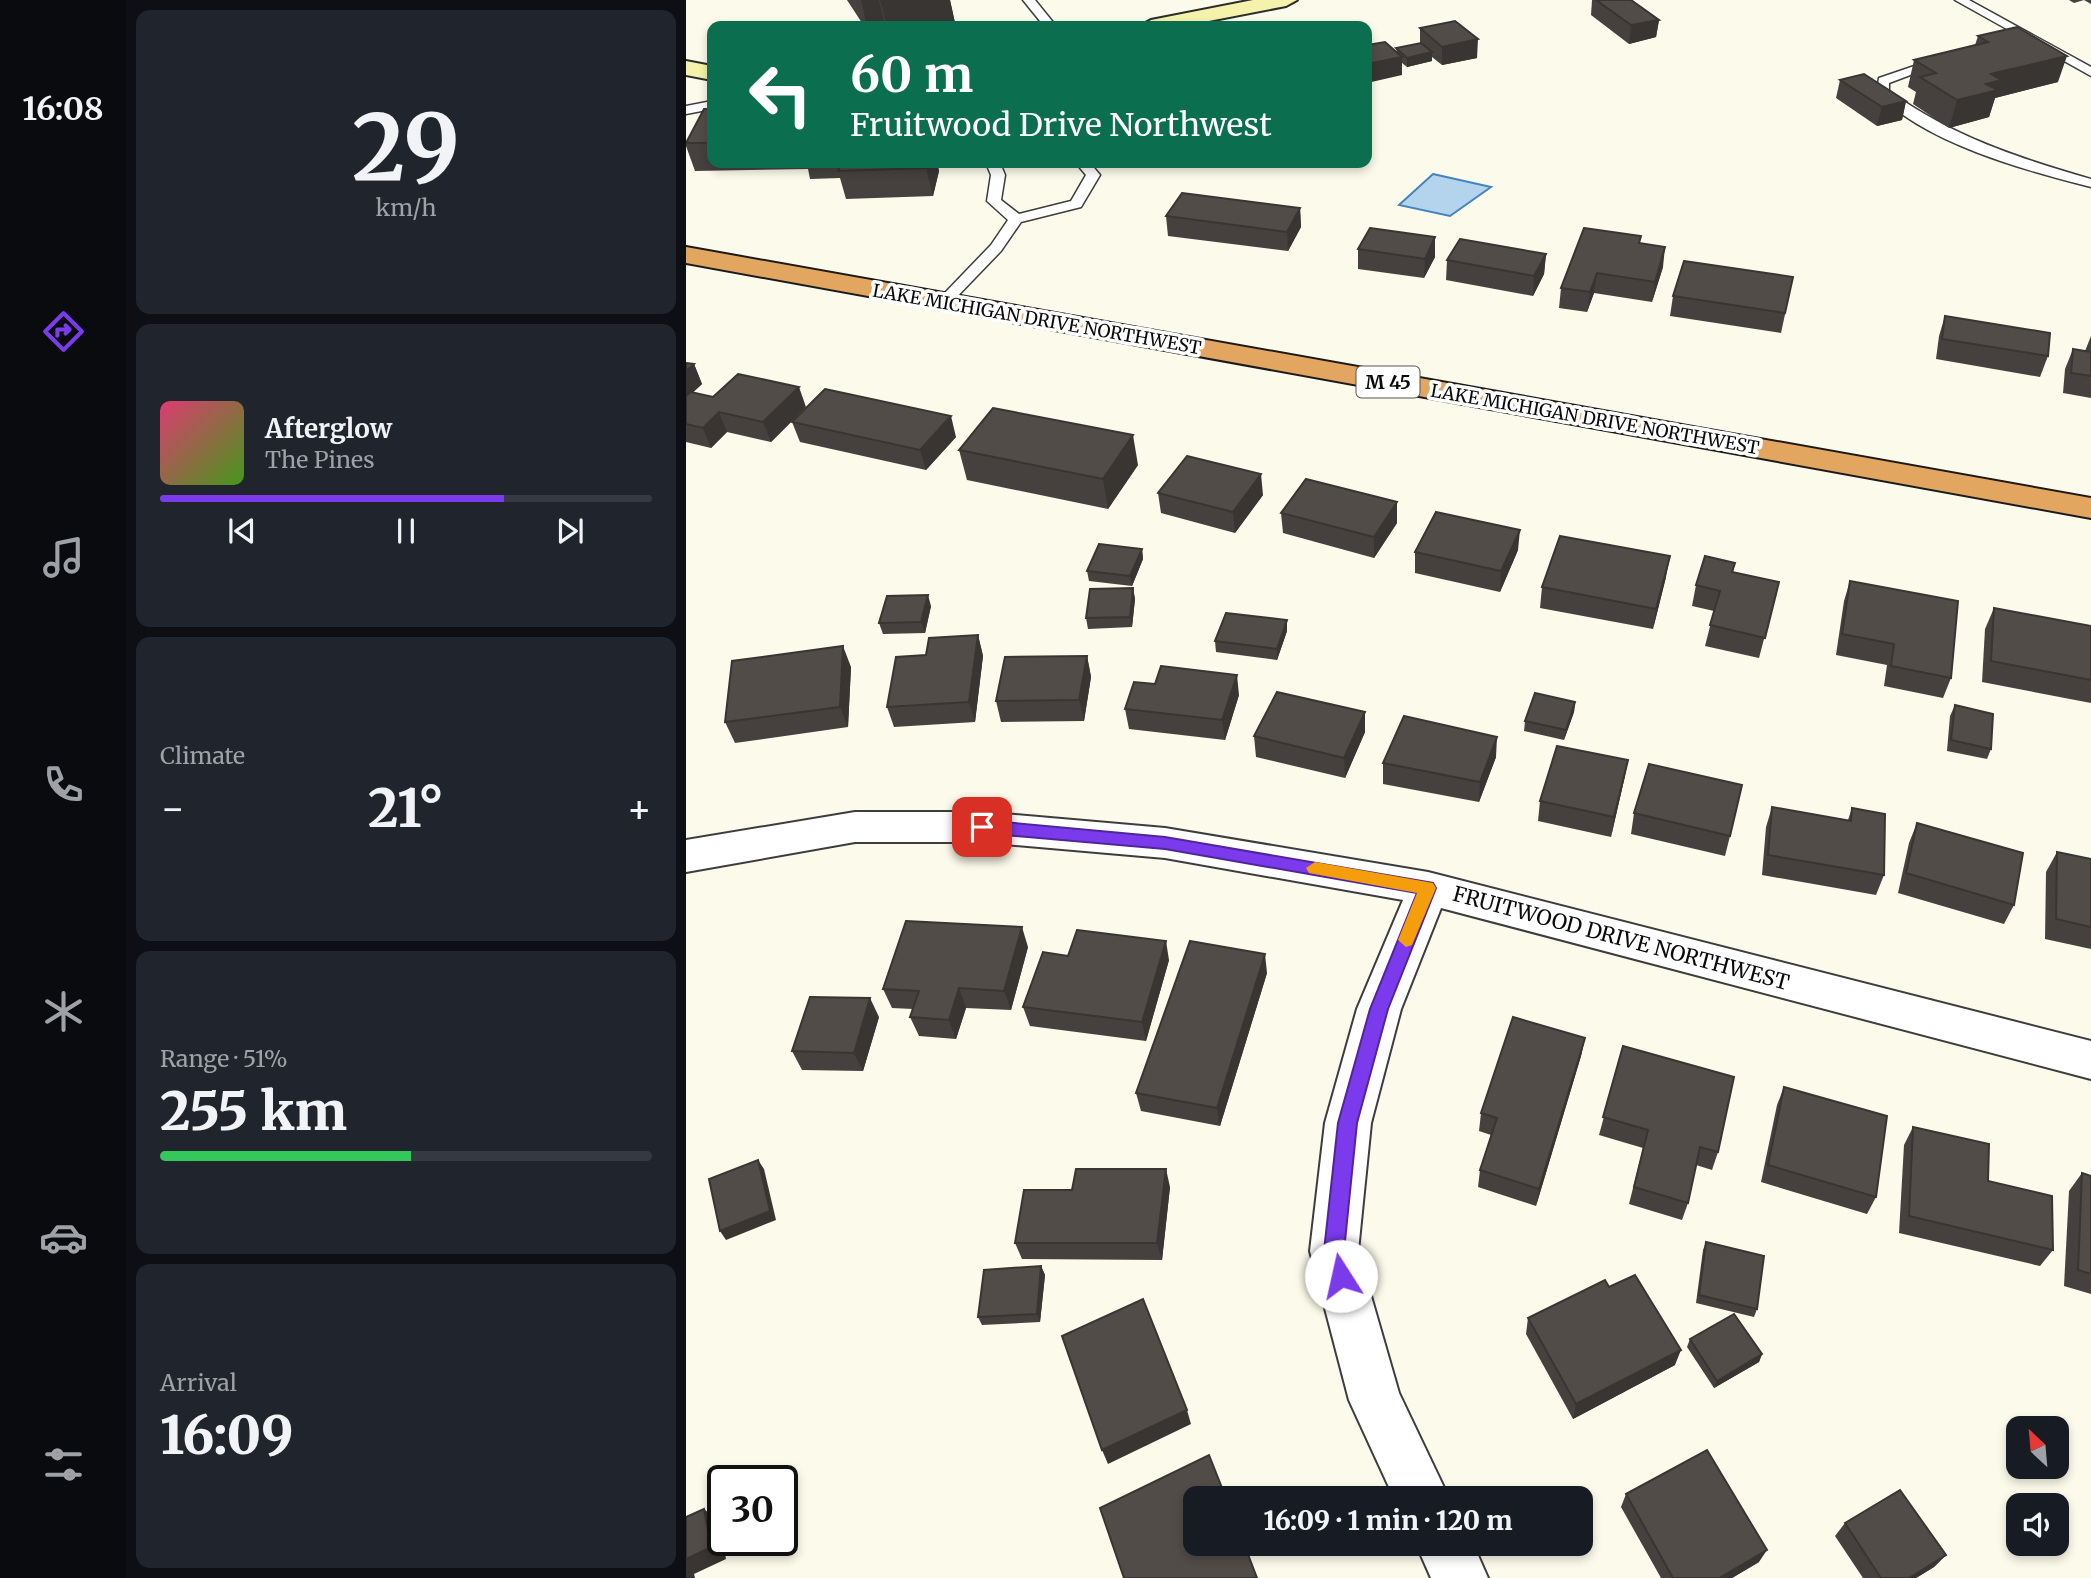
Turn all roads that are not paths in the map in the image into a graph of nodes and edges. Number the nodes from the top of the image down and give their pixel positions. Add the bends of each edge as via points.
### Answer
1 (1029, 0) edge
2 (1286, 0) edge
3 (1961, 0) edge
4 (1046, 21) edge
5 (1177, 21) edge
6 (2006, 25) junction
7 (2011, 42) edge
8 (1948, 60) edge
9 (686, 68) edge
10 (2091, 72) edge
11 (707, 73) edge
12 (707, 106) edge
13 (686, 110) edge
14 (995, 168) edge
15 (1087, 168) edge
16 (2091, 183) edge
17 (1016, 219) junction
18 (686, 255) edge
19 (944, 302) junction
20 (2091, 508) edge
21 (686, 856) edge
22 (1427, 888) junction
23 (2091, 1060) edge
24 (1416, 1486) edge
25 (1450, 1556) edge
26 (1460, 1578) edge

1 - 4 lane
2 - 5 main road
3 - 6 lane
6 - 7 lane
6 - 10 lane
8 - 16 lane via 1883,81 1882,92 1943,135
9 - 11 main road
12 - 13 lane
14 - 17 lane via 994,201
15 - 17 lane via 1093,175 1076,204
17 - 19 lane via 996,248
18 - 19 highway, LAKE MICHIGAN DRIVE NORTHWEST / M 45
19 - 20 highway, LAKE MICHIGAN DRIVE NORTHWEST / M 45
21 - 22 street, FRUITWOOD DRIVE NORTHWEST via 855,827 982,827 1165,843
22 - 23 street, FRUITWOOD DRIVE NORTHWEST
22 - 24 street via 1379,1009 1348,1123 1334,1251 1376,1400
25 - 26 street

